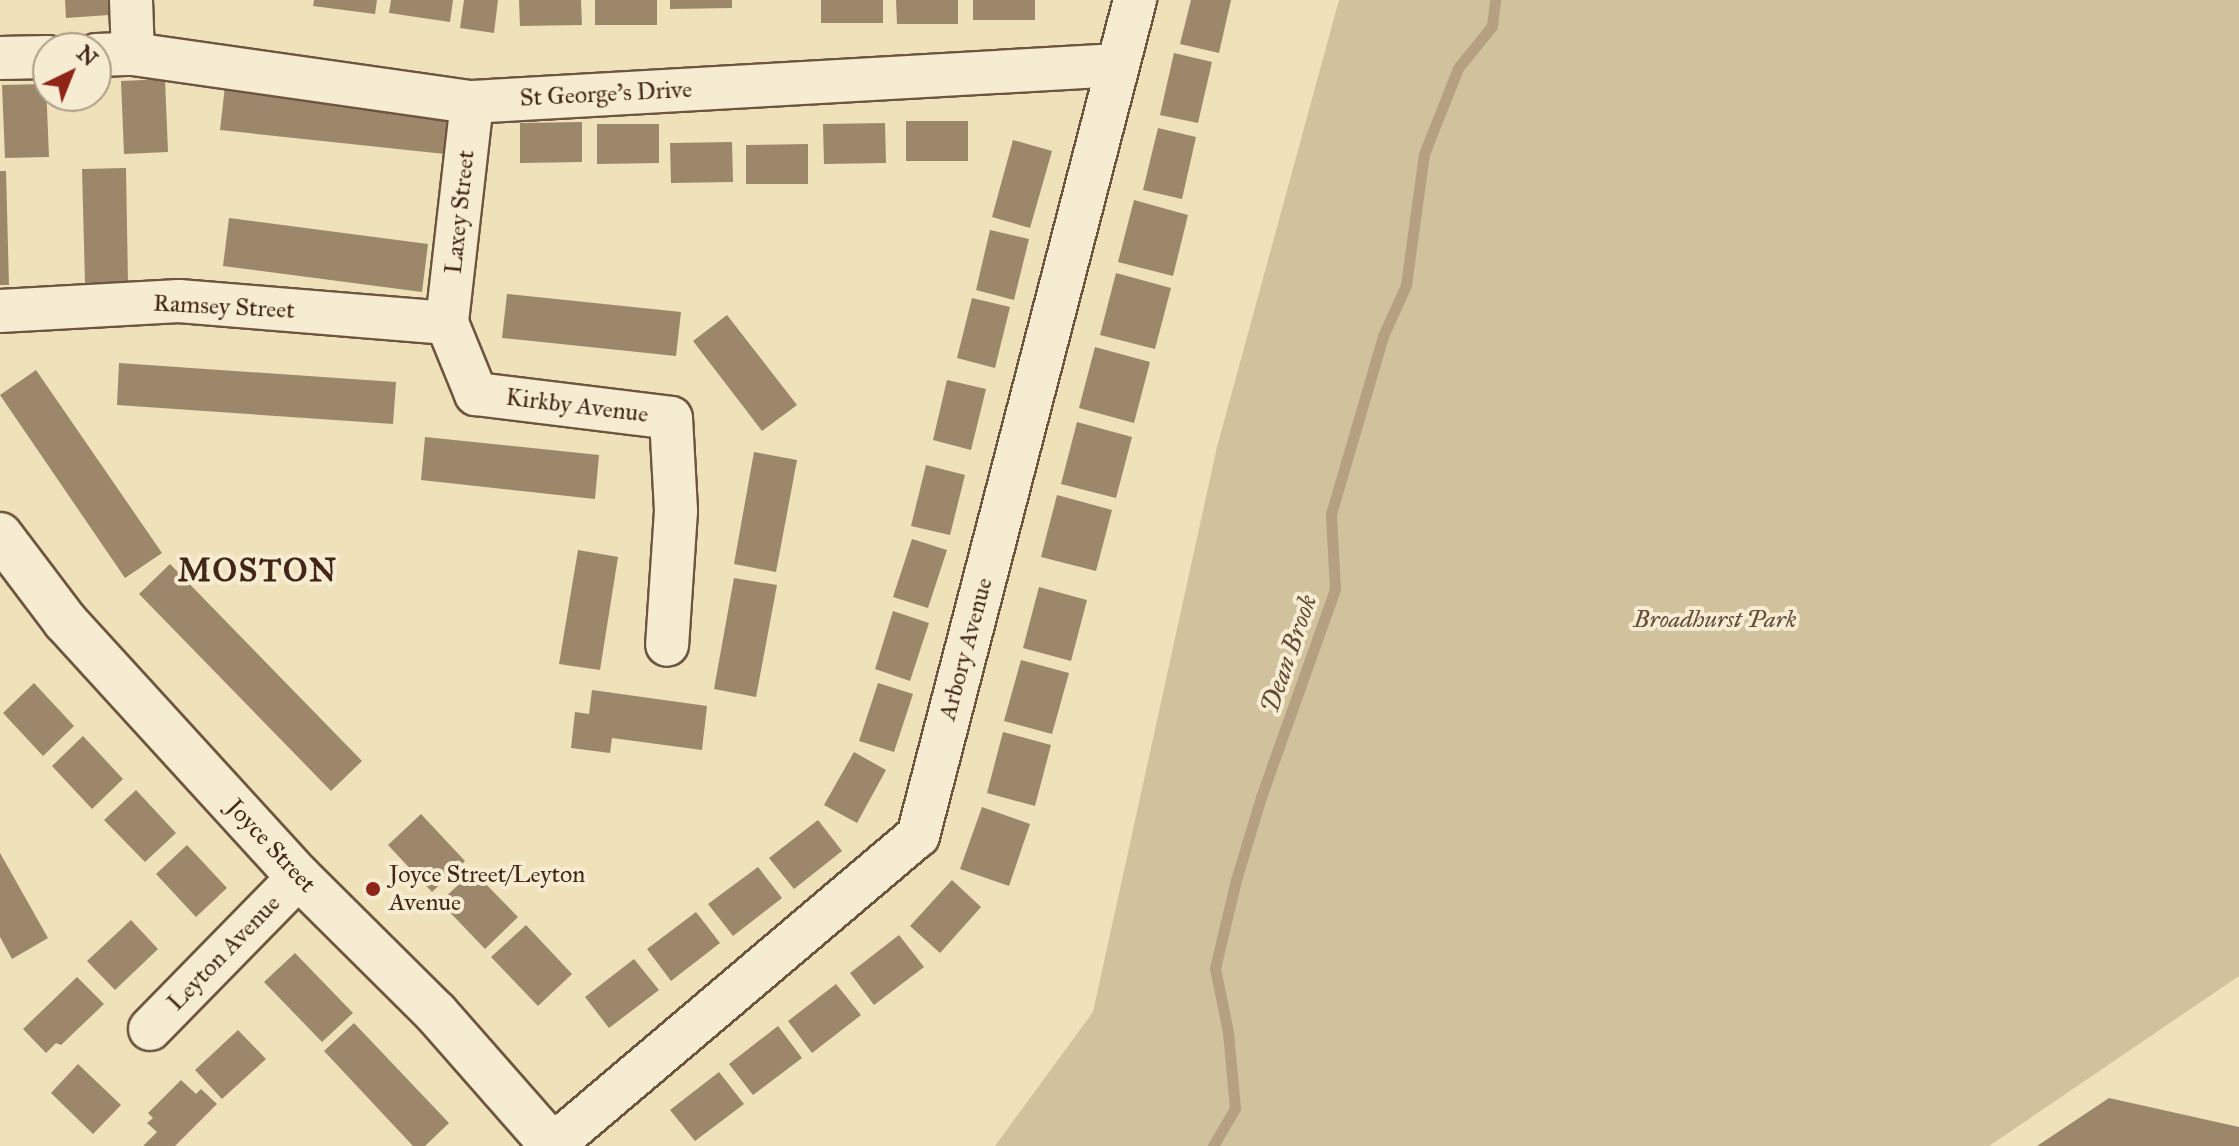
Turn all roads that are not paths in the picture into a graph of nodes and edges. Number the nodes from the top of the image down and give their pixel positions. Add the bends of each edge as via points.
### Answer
1 (131, 0) edge
2 (1135, 0) edge
3 (115, 55) edge
4 (32, 57) edge
5 (0, 58) edge
6 (1118, 65) junction
7 (472, 102) junction
8 (0, 311) edge
9 (447, 323) junction
10 (0, 535) edge
11 (667, 645) dead end
12 (299, 877) junction
13 (150, 1029) dead end
14 (553, 1146) edge

1 - 3 street
2 - 6 street, Arbory Avenue
3 - 7 street, St George's Drive
4 - 5 street
6 - 7 street, St George's Drive
6 - 14 street, Arbory Avenue via 918,836
7 - 9 street, Laxey Street
8 - 9 street, Ramsey Street via 179,301
9 - 11 street, Kirkby Avenue via 476,394 671,418 676,511
10 - 12 street, Joyce Street via 65,621
12 - 13 street, Leyton Avenue
12 - 14 street, Joyce Street via 436,1013

